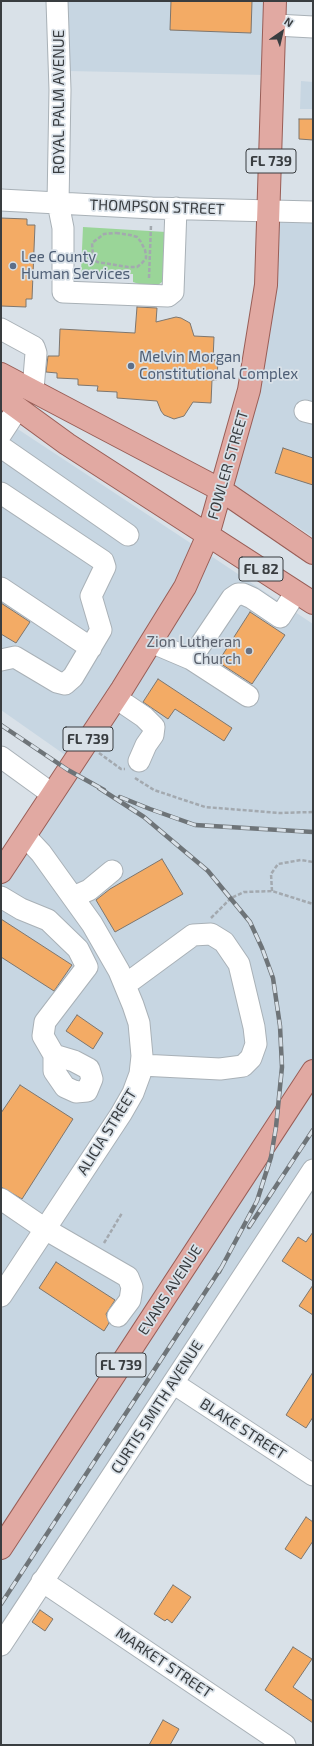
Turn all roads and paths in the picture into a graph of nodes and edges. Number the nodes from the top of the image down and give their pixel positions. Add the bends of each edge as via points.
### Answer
1 (57, 1) edge
2 (275, 1) edge
3 (275, 25) junction
4 (313, 27) edge
5 (1, 200) edge
6 (58, 203) junction
7 (176, 208) junction
8 (269, 210) junction
9 (313, 212) edge
10 (152, 220) dead end
11 (146, 255) junction
12 (150, 255) junction
13 (148, 284) dead end
14 (1, 329) edge
15 (1, 374) edge
16 (33, 390) junction
17 (9, 402) edge
18 (1, 434) edge
19 (1, 448) edge
20 (164, 460) junction
21 (220, 490) junction
22 (1, 493) edge
23 (128, 535) dead end
24 (208, 535) junction
25 (313, 553) edge
26 (1, 588) edge
27 (305, 598) edge
28 (151, 642) junction
29 (91, 648) junction
30 (1, 660) edge
31 (191, 660) junction
32 (248, 696) dead end
33 (116, 698) junction
34 (86, 743) junction
35 (1, 757) edge
36 (131, 770) junction
37 (52, 794) junction
38 (313, 812) edge
39 (25, 836) junction
40 (313, 862) edge
41 (112, 871) dead end
42 (1, 872) edge
43 (272, 891) junction
44 (1, 897) edge
45 (73, 897) junction
46 (313, 904) edge
47 (194, 935) junction
48 (110, 956) junction
49 (87, 966) junction
50 (125, 986) junction
51 (54, 1055) dead end
52 (141, 1065) junction
53 (313, 1071) edge
54 (310, 1180) edge
55 (1, 1199) edge
56 (122, 1213) dead end
57 (45, 1229) junction
58 (96, 1258) junction
59 (1, 1296) edge
60 (118, 1316) dead end
61 (173, 1383) junction
62 (313, 1475) edge
63 (1, 1548) edge
64 (42, 1581) junction
65 (1, 1645) edge
66 (285, 1745) edge

1 - 6 street, ROYAL PALM AVENUE via 60,90
2 - 3 main road, FOWLER STREET / FL 739
3 - 4 street
3 - 8 main road, FOWLER STREET / FL 739
5 - 6 street, THOMPSON STREET
6 - 7 street, THOMPSON STREET
6 - 7 street, ROYAL PALM AVENUE via 63,228 63,292 168,296 173,292
7 - 8 street, THOMPSON STREET
8 - 9 street, THOMPSON STREET
8 - 21 main road, FOWLER STREET / FL 739 via 266,285 257,346 249,390
10 - 12 path
11 - 11 path via 141,242 130,234 104,234 92,243 93,256 97,262 113,266 137,266
11 - 12 path
12 - 13 path
14 - 16 street via 34,347 36,353
15 - 16 main road, FL 82
16 - 20 main road, FL 82
17 - 18 street
17 - 20 main road via 38,401 140,456
17 - 24 main road, FL 82 via 67,444
19 - 23 street
20 - 21 main road, FL 82
21 - 24 main road, FOWLER STREET / FL 739
21 - 25 main road, FL 82
22 - 29 street via 103,561 105,567 91,596 102,630
24 - 27 main road, FL 82
24 - 28 main road, FOWLER STREET / FL 739 via 185,588
26 - 29 street
27 - 31 street via 280,617 252,598 238,594 232,598
28 - 31 street
28 - 33 main road, FOWLER STREET / FL 739
29 - 30 street via 66,684 57,682 15,657
31 - 32 street
33 - 34 main road, FOWLER STREET / FL 739
33 - 36 street via 154,727 153,735
34 - 36 path
34 - 37 main road, FOWLER STREET / FL 739
35 - 37 street
36 - 38 path via 154,790 205,807 279,814
37 - 39 main road, FOWLER STREET / FL 739
39 - 42 main road, FOWLER STREET / FL 739
39 - 45 street, ALICIA STREET via 41,853
40 - 43 path via 301,860 278,864 271,874
41 - 45 street via 89,890
43 - 46 path
43 - 47 path via 244,892 231,898
44 - 49 street via 48,920 78,949
45 - 48 street, ALICIA STREET
47 - 50 street
47 - 52 street via 210,934 224,942 239,964 254,1027 256,1044 251,1058 243,1066 220,1069
48 - 49 street
48 - 50 street, ALICIA STREET
49 - 51 street via 45,1022 43,1036
50 - 52 street, ALICIA STREET via 139,1023 142,1041
52 - 57 street, ALICIA STREET via 129,1100
53 - 63 main road, EVANS AVENUE / FL 739
54 - 61 street, CURTIS SMITH AVENUE
55 - 57 street
56 - 58 path
57 - 58 street
57 - 59 street, ALICIA STREET
58 - 60 street via 128,1278 132,1287 130,1300
61 - 62 street, BLAKE STREET
61 - 64 street, CURTIS SMITH AVENUE
64 - 65 street, CURTIS SMITH AVENUE
64 - 66 street, MARKET STREET

